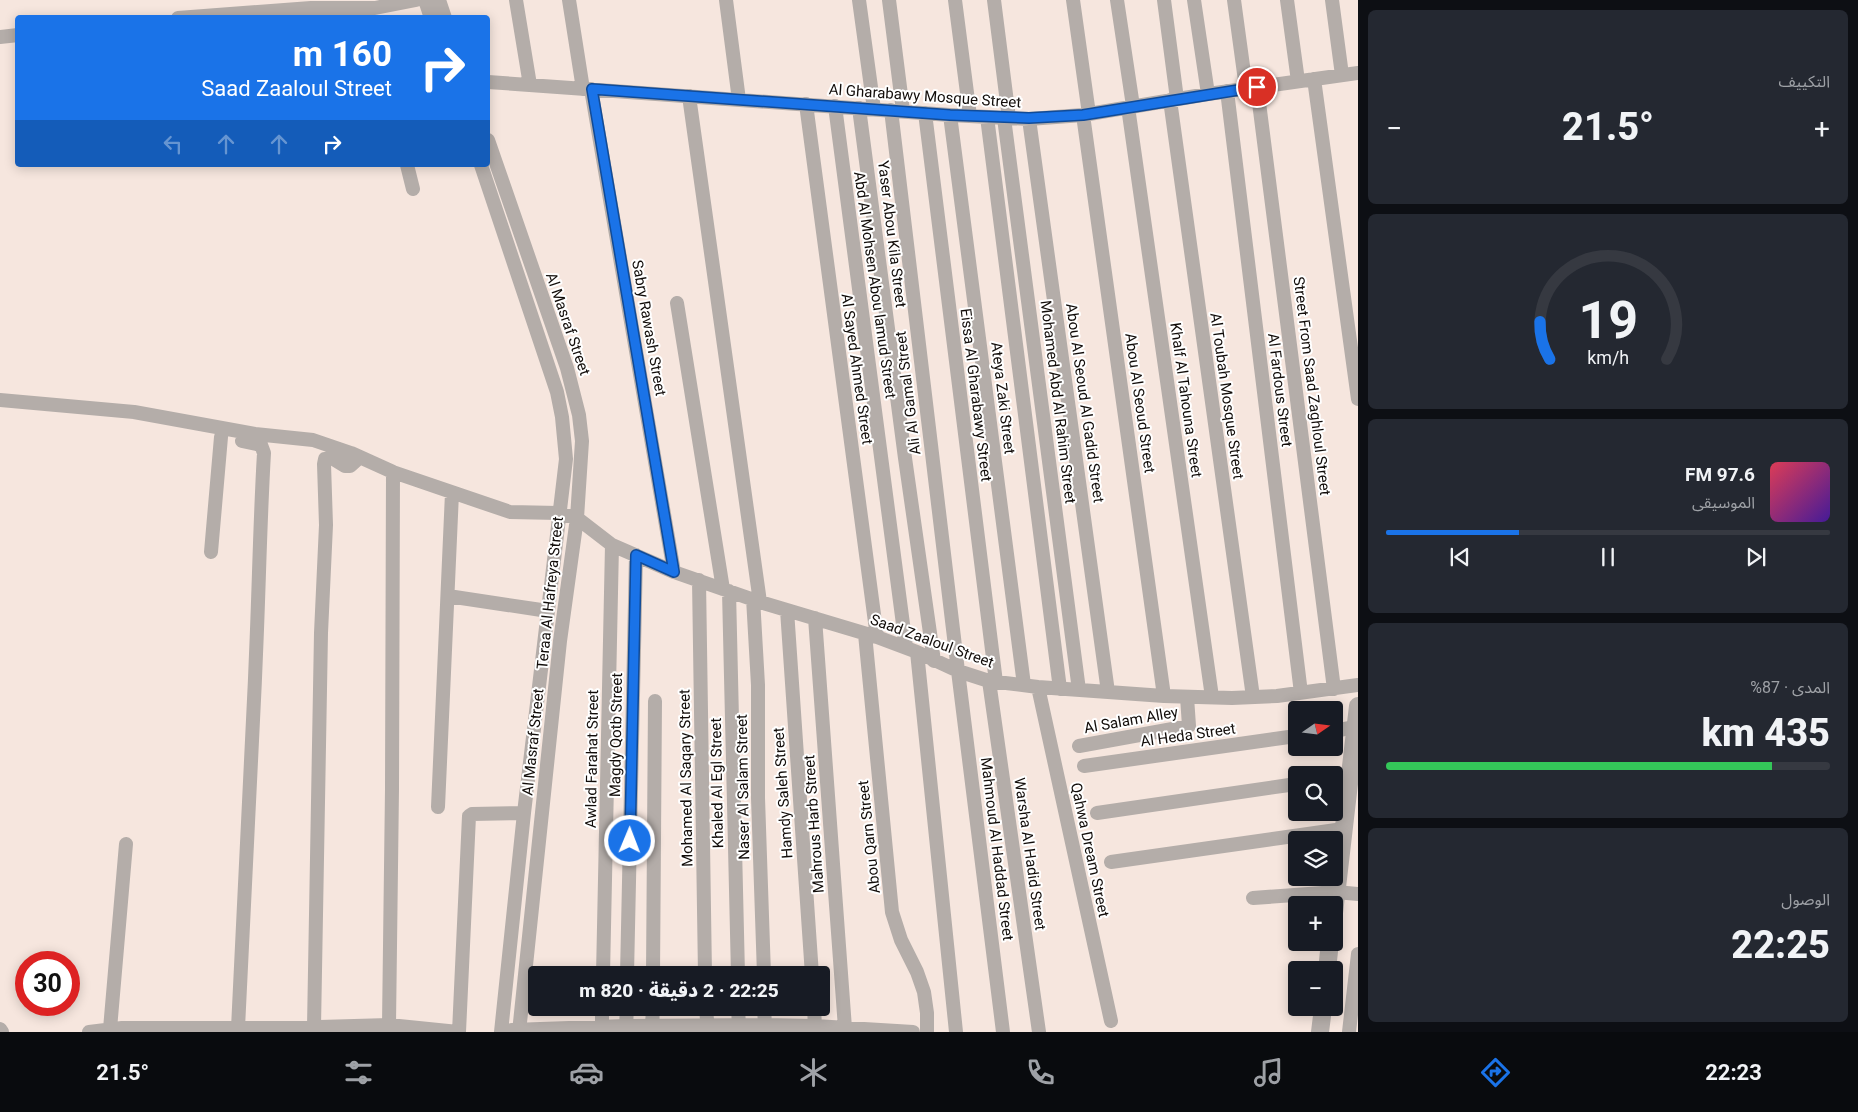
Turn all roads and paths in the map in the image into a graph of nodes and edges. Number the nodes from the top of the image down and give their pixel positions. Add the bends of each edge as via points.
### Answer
1 (416, 0) edge
2 (425, 0) edge
3 (439, 0) edge
4 (516, 0) edge
5 (569, 0) edge
6 (726, 0) edge
7 (860, 0) edge
8 (889, 0) edge
9 (955, 0) edge
10 (994, 0) edge
11 (1073, 0) edge
12 (1117, 0) edge
13 (1164, 0) edge
14 (1194, 0) edge
15 (1234, 0) edge
16 (1286, 0) edge
17 (1332, 0) edge
18 (330, 4) edge
19 (382, 8) edge
20 (211, 15) edge
21 (430, 15) edge
22 (444, 15) edge
23 (15, 35) edge
24 (0, 37) edge
25 (1358, 73) edge
26 (1342, 75) junction
27 (1314, 79) junction
28 (1298, 81) junction
29 (490, 82) edge
30 (530, 85) junction
31 (1251, 88) junction
32 (587, 89) junction
33 (1227, 91) junction
34 (1208, 94) junction
35 (688, 96) junction
36 (739, 100) junction
37 (1174, 100) junction
38 (806, 104) junction
39 (835, 106) junction
40 (1131, 107) junction
41 (859, 108) junction
42 (874, 109) junction
43 (897, 111) junction
44 (925, 113) junction
45 (1086, 114) junction
46 (950, 115) junction
47 (970, 116) junction
48 (987, 117) junction
49 (1006, 118) junction
50 (1029, 118) junction
51 (490, 146) edge
52 (408, 167) edge
53 (482, 167) edge
54 (412, 190) dead end
55 (677, 303) dead end
56 (1358, 399) edge
57 (0, 400) edge
58 (221, 432) junction
59 (360, 457) junction
60 (393, 472) junction
61 (452, 493) junction
62 (558, 513) junction
63 (577, 518) junction
64 (612, 545) junction
65 (210, 552) dead end
66 (636, 555) junction
67 (674, 572) junction
68 (699, 580) junction
69 (726, 590) junction
70 (448, 596) junction
71 (756, 600) junction
72 (787, 610) junction
73 (548, 611) junction
74 (815, 618) junction
75 (871, 635) junction
76 (912, 650) junction
77 (934, 661) junction
78 (958, 671) junction
79 (992, 681) junction
80 (1031, 686) junction
81 (1358, 686) edge
82 (1060, 689) junction
83 (1334, 689) junction
84 (1078, 690) junction
85 (1108, 692) junction
86 (1301, 693) junction
87 (1164, 696) junction
88 (1187, 696) junction
89 (1212, 697) junction
90 (1253, 697) junction
91 (655, 701) dead end
92 (1358, 706) edge
93 (1356, 727) junction
94 (1343, 729) edge
95 (1288, 737) edge
96 (1079, 746) dead end
97 (1084, 766) dead end
98 (1343, 773) edge
99 (1288, 785) edge
100 (438, 807) dead end
101 (524, 813) junction
102 (1097, 813) dead end
103 (1342, 821) edge
104 (1342, 830) junction
105 (126, 844) dead end
106 (1112, 862) dead end
107 (1336, 892) junction
108 (1358, 894) edge
109 (1336, 896) edge
110 (1253, 898) dead end
111 (1358, 954) edge
112 (603, 966) edge
113 (627, 966) edge
114 (653, 966) edge
115 (706, 966) edge
116 (738, 966) edge
117 (764, 966) edge
118 (811, 966) edge
119 (1355, 1000) edge
120 (619, 1016) edge
121 (706, 1016) edge
122 (738, 1016) edge
123 (764, 1016) edge
124 (814, 1016) edge
125 (1322, 1016) edge
126 (1111, 1021) dead end
127 (389, 1025) junction
128 (765, 1025) junction
129 (739, 1026) junction
130 (815, 1026) junction
131 (314, 1027) junction
132 (238, 1028) junction
133 (606, 1028) edge
134 (657, 1028) edge
135 (845, 1028) junction
136 (110, 1029) junction
137 (707, 1029) edge
138 (781, 1029) edge
139 (831, 1029) edge
140 (557, 1030) edge
141 (860, 1030) edge
142 (501, 1031) edge
143 (520, 1031) edge
144 (89, 1032) edge
145 (459, 1032) edge
146 (913, 1032) edge
147 (928, 1032) edge
148 (956, 1032) edge
149 (1003, 1032) edge
150 (1039, 1032) edge
151 (1320, 1032) edge
152 (1349, 1032) edge

1 - 19 street
2 - 21 street
3 - 22 street
4 - 30 street
5 - 32 street, Sabry Rawash Street
6 - 36 street
7 - 42 street
8 - 43 street, Ali Al Gamal Street
9 - 47 street
10 - 49 street, Mohamed Abd Al Rahim Street
11 - 45 street, Abou Al Seoud Street
12 - 40 street, Khalf Al Tahouna Street
13 - 37 street, Al Toubah Mosque Street
14 - 34 street
15 - 31 street, Street From Saad Zaghloul Street
16 - 28 street
17 - 26 street
18 - 19 street via 353,9
18 - 20 street
23 - 24 street
25 - 26 street, Al Gharabawy Mosque Street
26 - 27 street, Al Gharabawy Mosque Street
27 - 28 street, Al Gharabawy Mosque Street
27 - 56 street
28 - 31 street, Al Gharabawy Mosque Street
29 - 30 street, Al Gharabawy Mosque Street
30 - 32 street, Al Gharabawy Mosque Street
31 - 33 street, Al Gharabawy Mosque Street
31 - 83 street, Street From Saad Zaghloul Street
32 - 35 street, Al Gharabawy Mosque Street
32 - 67 street, Sabry Rawash Street
33 - 34 street, Al Gharabawy Mosque Street
33 - 86 street, Al Fardous Street
34 - 37 street, Al Gharabawy Mosque Street
35 - 36 street, Al Gharabawy Mosque Street
35 - 71 street, Naser Al Salam Street
36 - 38 street, Al Gharabawy Mosque Street
37 - 40 street, Al Gharabawy Mosque Street
37 - 90 street, Al Toubah Mosque Street
38 - 39 street, Al Gharabawy Mosque Street
38 - 75 street, Al Sayed Ahmed Street
39 - 41 street, Al Gharabawy Mosque Street
39 - 76 street, Abd Al Mohsen Abou lamud Street
40 - 45 street, Al Gharabawy Mosque Street
40 - 89 street, Khalf Al Tahouna Street
41 - 42 street, Al Gharabawy Mosque Street
41 - 77 street, Yaser Abou Kila Street
42 - 43 street, Al Gharabawy Mosque Street
43 - 44 street, Al Gharabawy Mosque Street
43 - 78 street, Ali Al Gamal Street
44 - 46 street, Al Gharabawy Mosque Street
44 - 79 street, Eissa Al Gharabawy Street
45 - 50 street, Al Gharabawy Mosque Street
45 - 87 street, Abou Al Seoud Street
46 - 47 street, Al Gharabawy Mosque Street
46 - 80 street, Ateya Zaki Street
47 - 48 street, Al Gharabawy Mosque Street
48 - 49 street, Al Gharabawy Mosque Street
48 - 82 street
49 - 50 street, Al Gharabawy Mosque Street
49 - 84 street, Mohamed Abd Al Rahim Street
50 - 85 street, Abou Al Seoud Al Gadid Street
51 - 63 street, Al Masraf Street via 580,415 582,442
52 - 54 street
53 - 62 street, Teraa Al Hafreya Street via 557,392 566,459
55 - 69 street, Khaled Al Egl Street
57 - 58 street via 134,412
58 - 59 street via 313,440
58 - 65 street
58 - 132 street via 258,443 264,453
59 - 60 street
59 - 131 street via 350,466 332,458 326,459 324,464 326,525 320,643
60 - 61 street
60 - 127 street
61 - 62 street via 510,512
61 - 70 street
62 - 63 street
62 - 73 street, Teraa Al Hafreya Street
63 - 64 street, Saad Zaaloul Street
63 - 143 street, Al Masraf Street via 560,641
64 - 66 street, Saad Zaaloul Street
64 - 112 street, Awlad Farahat Street
66 - 67 street, Saad Zaaloul Street
66 - 113 street, Magdy Qotb Street
67 - 68 street, Saad Zaaloul Street
68 - 69 street, Saad Zaaloul Street
68 - 115 street, Mohamed Al Saqary Street
69 - 71 street, Saad Zaaloul Street
69 - 116 street, Khaled Al Egl Street
70 - 73 street
70 - 100 street
71 - 72 street, Saad Zaaloul Street
71 - 117 street, Naser Al Salam Street
72 - 74 street, Saad Zaaloul Street
72 - 118 street, Hamdy Saleh Street
73 - 101 street, Teraa Al Hafreya Street
74 - 75 street, Saad Zaaloul Street
74 - 135 street, Mahrous Harb Street
75 - 76 street, Saad Zaaloul Street
75 - 147 street, Abou Qarn Street via 892,912 924,992
76 - 77 street, Saad Zaaloul Street
76 - 148 street, Abd Al Mohsen Abou lamud Street
77 - 78 street, Saad Zaaloul Street
78 - 79 street, Saad Zaaloul Street
78 - 149 street, Mahmoud Al Haddad Street
79 - 80 street, Saad Zaaloul Street
79 - 150 street, Warsha Al Hadid Street
80 - 82 street, Saad Zaaloul Street
80 - 126 street, Qahwa Dream Street
81 - 83 street, Saad Zaaloul Street
82 - 84 street, Saad Zaaloul Street
83 - 86 street, Saad Zaaloul Street
84 - 85 street, Saad Zaaloul Street
85 - 87 street, Saad Zaaloul Street
86 - 90 street, Saad Zaaloul Street
87 - 88 street, Saad Zaaloul Street
88 - 89 street, Saad Zaaloul Street
88 - 96 street, Al Salam Alley via 1189,726
89 - 90 street, Saad Zaaloul Street
91 - 114 street
92 - 93 street
93 - 94 street
93 - 98 street
95 - 97 street, Al Heda Street
99 - 102 street
101 - 142 street, Teraa Al Hafreya Street
101 - 145 street via 469,816
103 - 104 street
104 - 106 street
104 - 107 street
105 - 136 street
107 - 108 street
107 - 109 street
107 - 110 street
111 - 119 street
119 - 152 street
120 - 133 street
121 - 137 street
122 - 129 street
123 - 128 street
124 - 130 street
125 - 151 street
127 - 131 street
127 - 145 street
128 - 129 street
128 - 138 street
129 - 137 street
130 - 138 street
130 - 139 street
131 - 132 street
132 - 136 street
133 - 134 street
133 - 140 street
134 - 137 street
135 - 139 street
135 - 141 street
136 - 144 street
140 - 143 street
141 - 146 street
142 - 143 street

